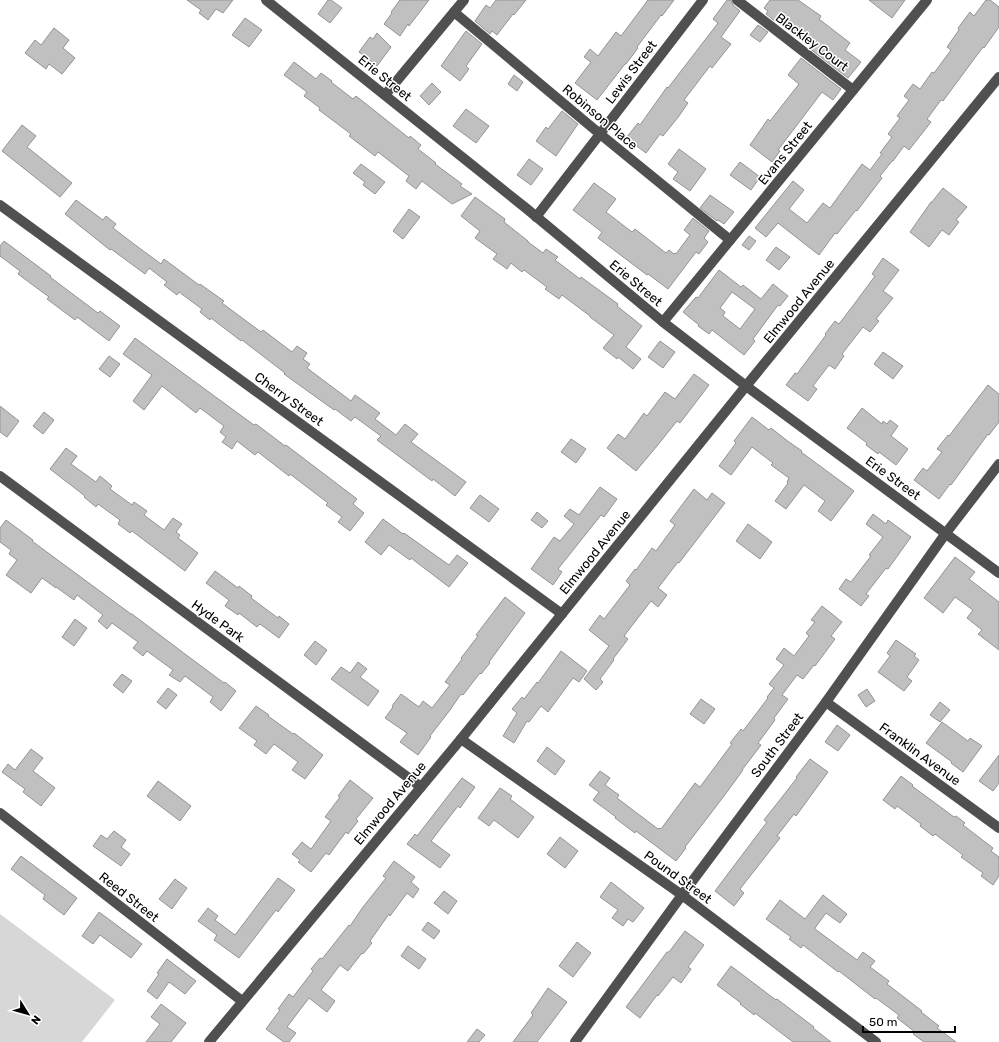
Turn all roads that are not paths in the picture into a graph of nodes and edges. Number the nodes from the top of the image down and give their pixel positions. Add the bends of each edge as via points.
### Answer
1 (266, 0) edge
2 (464, 0) edge
3 (703, 0) edge
4 (737, 0) edge
5 (927, 0) edge
6 (454, 12) junction
7 (999, 77) edge
8 (853, 90) junction
9 (385, 95) junction
10 (600, 134) junction
11 (0, 205) edge
12 (536, 216) junction
13 (730, 240) junction
14 (663, 322) junction
15 (746, 386) junction
16 (999, 464) edge
17 (0, 476) edge
18 (946, 533) junction
19 (999, 573) edge
20 (562, 614) junction
21 (826, 702) junction
22 (461, 739) junction
23 (421, 787) junction
24 (0, 813) edge
25 (999, 828) edge
26 (682, 895) junction
27 (242, 1001) junction
28 (209, 1042) edge
29 (575, 1042) edge
30 (876, 1042) edge

1 - 9 street, Erie Street
2 - 6 street
3 - 10 street, Lewis Street
4 - 8 street, Blackley Court
5 - 8 street, Evans Street
6 - 9 street
6 - 10 street, Robinson Place
7 - 15 street, Elmwood Avenue
8 - 13 street, Evans Street
9 - 12 street, Erie Street
10 - 12 street, Lewis Street
10 - 13 street, Robinson Place
11 - 20 street, Cherry Street
12 - 14 street, Erie Street
13 - 14 street, Evans Street
14 - 15 street, Erie Street
15 - 18 street, Erie Street
15 - 20 street, Elmwood Avenue
16 - 18 street, South Street
17 - 23 street, Hyde Park
18 - 19 street, Erie Street
18 - 21 street, South Street
20 - 22 street, Elmwood Avenue
21 - 25 street, Franklin Avenue
21 - 26 street, South Street
22 - 23 street, Elmwood Avenue
22 - 26 street, Pound Street
23 - 27 street, Elmwood Avenue
24 - 27 street, Reed Street
26 - 29 street, South Street
26 - 30 street, Pound Street
27 - 28 street, Elmwood Avenue

